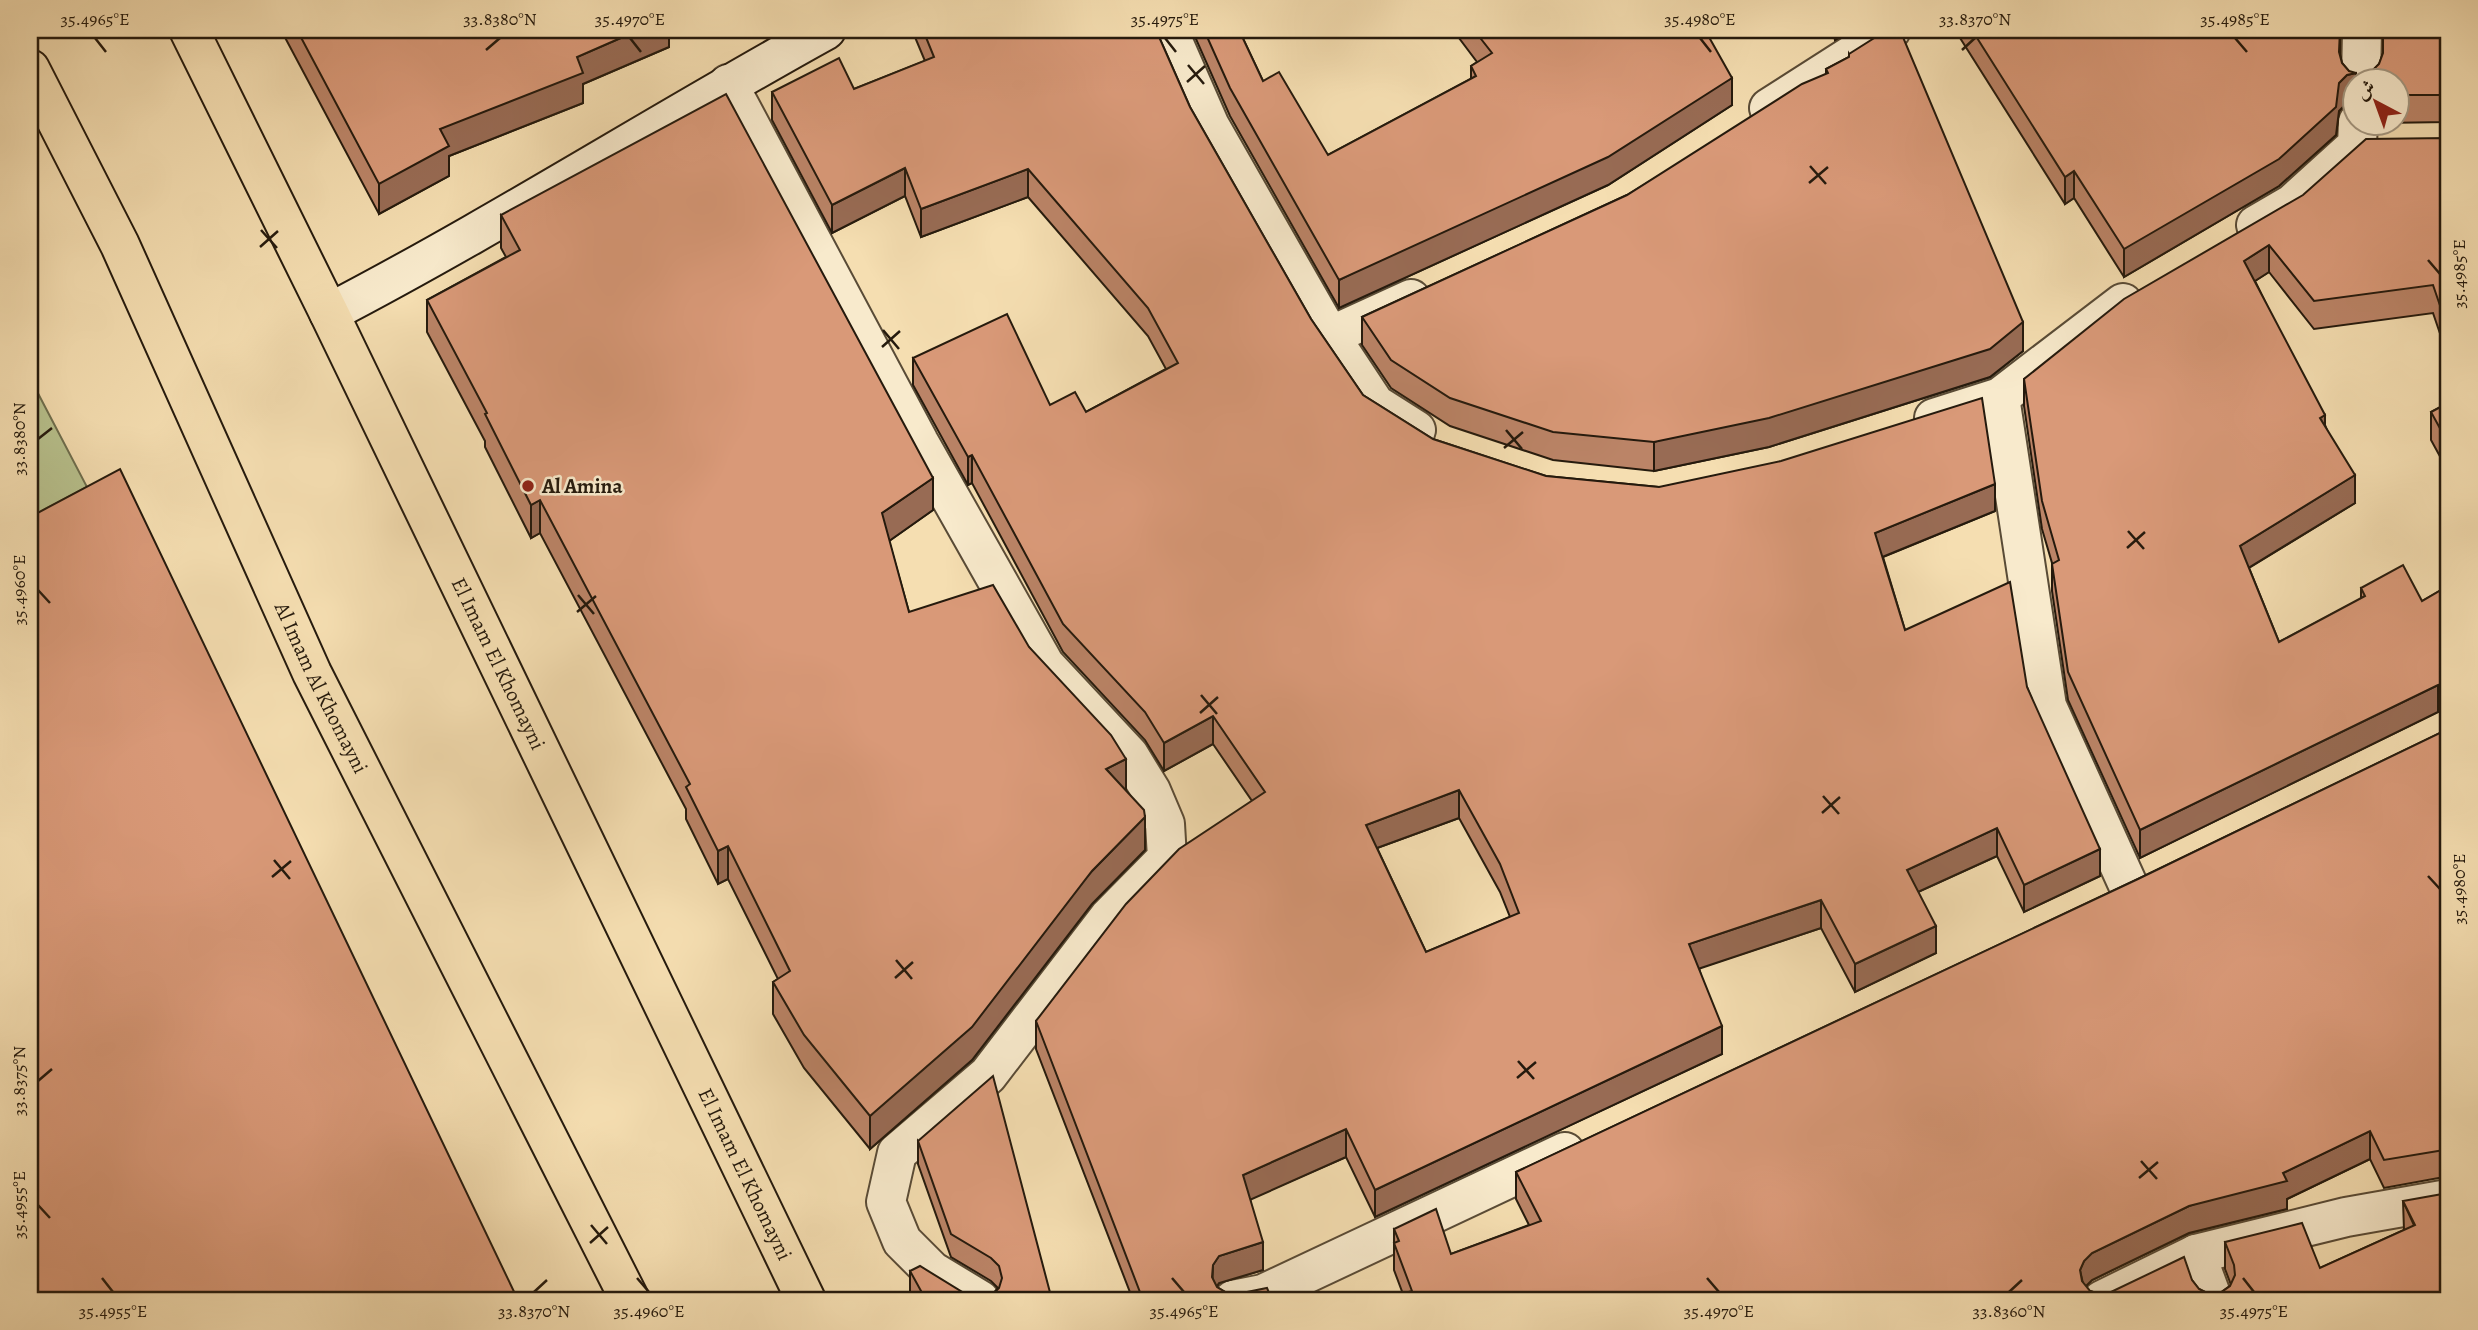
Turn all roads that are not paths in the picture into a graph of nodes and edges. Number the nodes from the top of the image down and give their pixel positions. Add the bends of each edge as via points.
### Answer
1 (189, 30) edge
2 (826, 30) edge
3 (1168, 30) edge
4 (1891, 30) edge
5 (2362, 30) edge
6 (2361, 66) edge
7 (30, 69) edge
8 (728, 84) junction
9 (1743, 124) edge
10 (2355, 136) edge
11 (2364, 136) edge
12 (2396, 145) edge
13 (2232, 239) edge
14 (1443, 284) edge
15 (2148, 288) edge
16 (329, 313) junction
17 (1330, 336) junction
18 (2000, 397) junction
19 (1907, 426) edge
20 (1440, 446) edge
21 (2165, 870) edge
22 (1602, 1135) edge
23 (2448, 1199) edge
24 (604, 1248) junction
25 (2196, 1254) junction
26 (601, 1300) edge
27 (630, 1300) edge
28 (806, 1300) edge
29 (980, 1300) edge
30 (1233, 1300) edge
31 (2102, 1300) edge
32 (2213, 1300) edge

1 - 16 highway, El Imam El Khomayni
2 - 8 street
3 - 17 street via 1210,126
4 - 9 street
5 - 6 street
7 - 24 highway, Al Imam Al Khomayni via 120,245 312,673
8 - 16 street
8 - 29 street via 919,442 1045,664 1129,755 1165,824 1167,858 1109,917 988,1075 897,1153 886,1202 902,1241 932,1271
10 - 13 street via 2292,204
11 - 12 street
14 - 17 street
15 - 18 street via 2112,309
16 - 28 highway, El Imam El Khomayni
17 - 20 street via 1374,404
18 - 19 street
18 - 21 street via 2047,706 2116,893
22 - 30 street via 1263,1294
23 - 25 street via 2346,1217
24 - 26 highway
24 - 27 highway, Al Imam Al Khomayni
25 - 31 street
25 - 32 street

